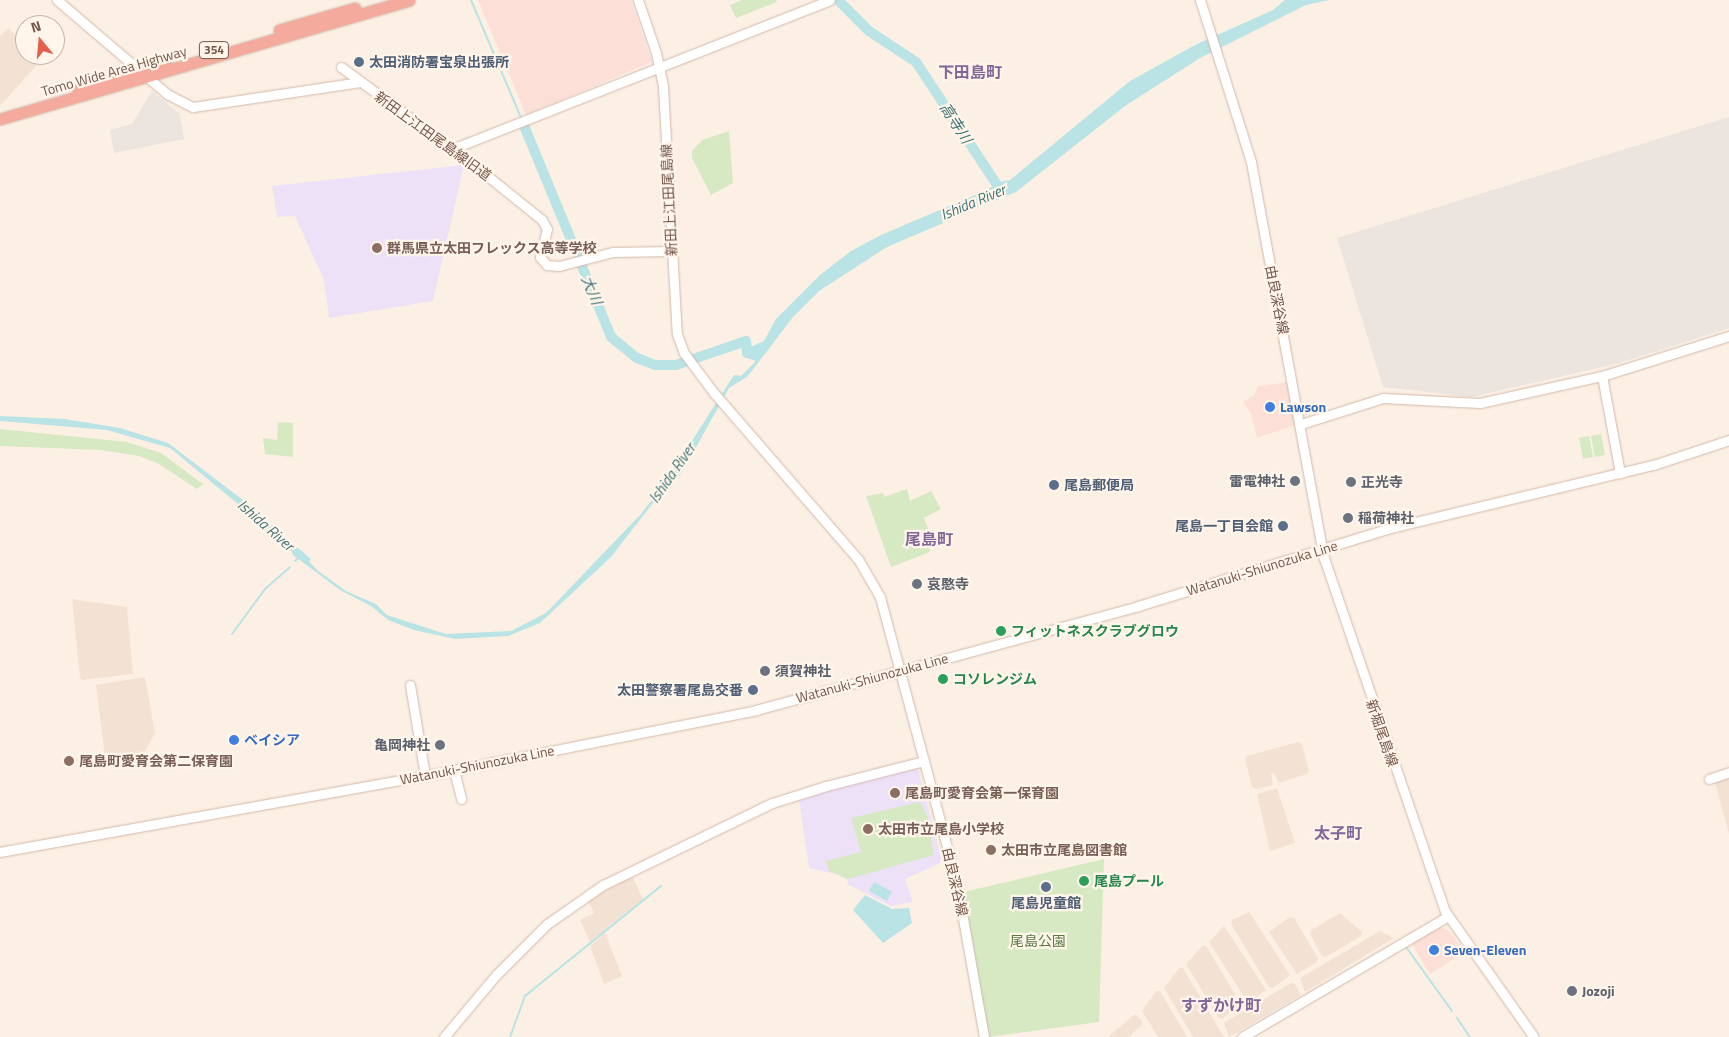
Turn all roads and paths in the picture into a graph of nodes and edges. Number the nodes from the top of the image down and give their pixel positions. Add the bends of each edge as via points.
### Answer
1 (57, 0) edge
2 (383, 0) edge
3 (410, 0) edge
4 (638, 0) edge
5 (830, 0) edge
6 (1200, 0) edge
7 (660, 67) junction
8 (143, 74) junction
9 (360, 82) junction
10 (326, 87) junction
11 (0, 113) edge
12 (0, 119) edge
13 (452, 149) junction
14 (672, 251) junction
15 (1729, 336) edge
16 (1602, 376) junction
17 (1301, 424) junction
18 (1729, 440) edge
19 (1620, 473) junction
20 (1324, 549) junction
21 (900, 672) junction
22 (410, 685) dead end
23 (924, 761) junction
24 (454, 770) junction
25 (1729, 772) edge
26 (425, 776) junction
27 (1709, 779) dead end
28 (461, 799) dead end
29 (0, 852) edge
30 (1448, 916) junction
31 (444, 1037) edge
32 (984, 1037) edge
33 (1242, 1037) edge
34 (1534, 1037) edge

1 - 8 main road
2 - 8 highway, Tomo Wide Area Highway / 354
3 - 8 highway, Tomo Wide Area Highway / 354
4 - 7 main road, 新田上江田尾島線
5 - 7 main road
6 - 17 main road, 由良深谷線 via 1251,162
7 - 13 main road
7 - 14 main road, 新田上江田尾島線
8 - 10 main road via 173,99 193,107
8 - 11 highway, Tomo Wide Area Highway / 354
8 - 12 highway, Tomo Wide Area Highway / 354
9 - 10 main road
9 - 10 main road, 新田上江田尾島線旧道 via 341,68 340,80
9 - 13 main road, 新田上江田尾島線旧道
13 - 14 main road, 新田上江田尾島線旧道 via 542,220 547,229 540,252 543,262 554,267 626,251
14 - 21 main road, 新田上江田尾島線 via 677,334 684,353 729,411 858,559 880,596
15 - 16 main road
16 - 17 main road via 1480,403 1383,398
16 - 19 main road
17 - 20 main road, 由良深谷線
18 - 19 main road, Watanuki-Shiunozuka Line
19 - 20 main road, Watanuki-Shiunozuka Line via 1420,520
20 - 21 main road, Watanuki-Shiunozuka Line via 1165,598
20 - 30 main road, 新堀尾島線 via 1324,558 1356,655
21 - 23 main road, 由良深谷線
21 - 24 main road, Watanuki-Shiunozuka Line via 736,714
22 - 26 main road
23 - 31 main road via 772,803 603,885 547,924 496,975
23 - 32 main road, 由良深谷線 via 957,885
24 - 26 main road, Watanuki-Shiunozuka Line
24 - 28 main road
25 - 27 main road
26 - 29 main road, Watanuki-Shiunozuka Line
30 - 33 main road
30 - 34 main road, 新堀尾島線

